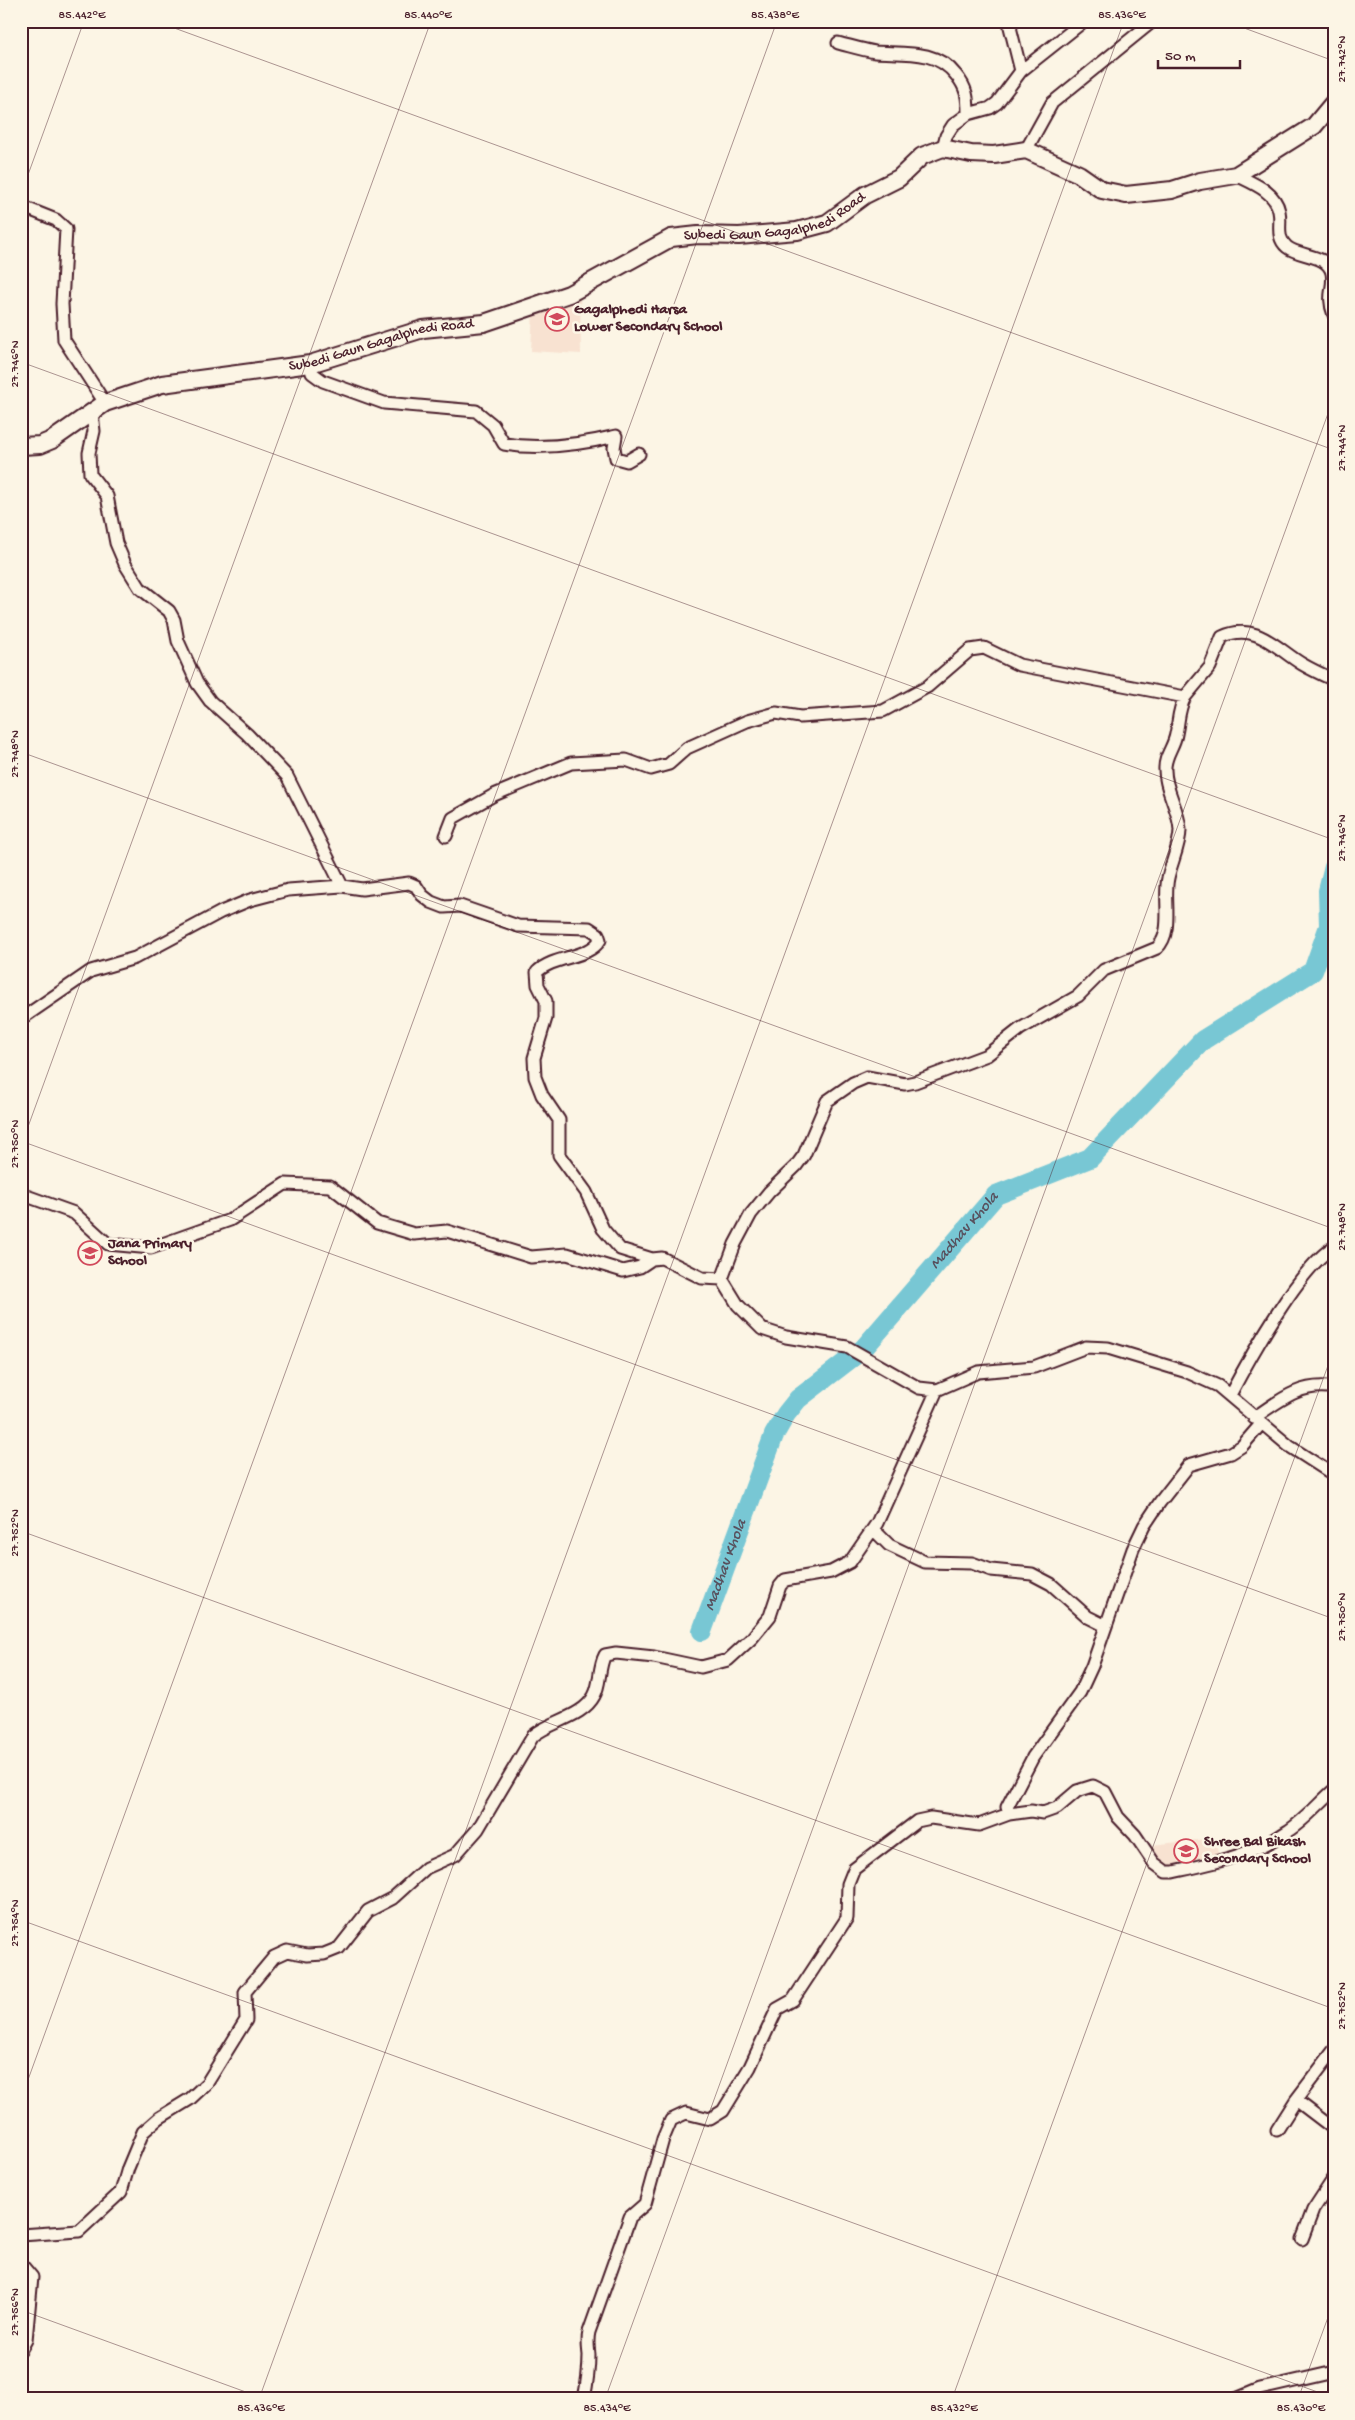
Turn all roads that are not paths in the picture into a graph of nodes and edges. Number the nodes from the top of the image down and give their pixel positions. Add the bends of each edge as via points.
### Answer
1 (1014, 21) edge
2 (1084, 21) edge
3 (1153, 21) edge
4 (838, 43) dead end
5 (1021, 71) junction
6 (1334, 102) edge
7 (968, 114) junction
8 (943, 148) junction
9 (1026, 150) junction
10 (1236, 174) junction
11 (21, 206) edge
12 (1334, 315) edge
13 (310, 364) junction
14 (98, 408) junction
15 (21, 446) edge
16 (639, 454) dead end
17 (1334, 680) edge
18 (1185, 698) junction
19 (446, 836) dead end
20 (342, 886) junction
21 (21, 1019) edge
22 (21, 1194) edge
23 (1334, 1247) edge
24 (652, 1259) junction
25 (722, 1279) junction
26 (1334, 1388) edge
27 (937, 1390) junction
28 (1230, 1395) junction
29 (1258, 1421) junction
30 (1334, 1475) edge
31 (873, 1529) junction
32 (1106, 1626) junction
33 (1334, 1790) edge
34 (1009, 1814) junction
35 (1334, 2050) edge
36 (1296, 2100) junction
37 (1334, 2129) edge
38 (1277, 2130) dead end
39 (1334, 2178) edge
40 (21, 2235) edge
41 (1302, 2239) dead end
42 (21, 2264) edge
43 (21, 2349) edge
44 (1334, 2372) edge
45 (584, 2399) edge
46 (1236, 2399) edge

1 - 5 street via 1010,27
2 - 5 street
3 - 9 street via 1052,103
4 - 7 street via 876,52 941,60 950,66 965,86
5 - 7 street via 997,103
6 - 10 street via 1314,126
7 - 8 street via 953,125
8 - 9 street via 994,155
8 - 13 street, Subedi Gaun Gagalphedi Road via 922,156 899,178 865,195 826,223 797,231 671,238 569,294 484,323 423,329
9 - 10 street via 1079,174 1102,190 1126,195 1172,190 1200,180
10 - 12 street via 1270,195 1279,210 1279,235 1287,247 1327,265 1332,274 1329,299
11 - 14 street via 56,220 66,229 62,304 64,340
13 - 14 street, Subedi Gaun Gagalphedi Road via 162,384
13 - 16 street via 312,373 323,381 384,403 476,411 493,425 504,444 526,448 576,445 616,436 616,458 627,461
14 - 15 street, Subedi Gaun Gagalphedi Road via 52,440 40,445
14 - 20 street via 89,452 90,474 107,496 116,543 125,564 140,588 169,611 178,641 197,682 210,701 287,776
17 - 18 street via 1301,664 1268,639 1230,633 1222,637 1210,666
18 - 19 street via 1019,665 984,648 970,650 927,687 884,711 800,718 776,713 747,721 695,744 669,764 651,769 626,760 571,763 494,795 453,818
18 - 25 street via 1164,770 1180,833 1167,880 1162,943 1104,970 1078,996 1020,1029 987,1055 916,1082 904,1084 867,1077 827,1101 796,1166 751,1214
20 - 21 street via 288,890 221,912 135,958 91,971
20 - 24 street via 362,889 409,883 431,902 444,907 460,906 518,926 581,927 598,934 600,940 590,950 555,961 537,972 546,1002 546,1018 534,1058 535,1077 542,1095 559,1120 559,1155 586,1192 603,1229 620,1249
22 - 24 street via 74,1213 108,1244 151,1248 230,1220 285,1184 330,1186 377,1222 414,1234 447,1231 531,1257 567,1254 623,1270 640,1267
23 - 28 street via 1314,1265 1285,1304 1253,1352
24 - 25 street via 662,1258 702,1278
25 - 27 street via 738,1305 762,1329 847,1347 919,1388
26 - 29 street via 1300,1388
27 - 28 street via 978,1372 1034,1367 1086,1347 1098,1347 1187,1372
27 - 31 street
28 - 29 street
29 - 30 street
29 - 32 street via 1242,1446 1231,1453 1189,1465 1160,1502 1133,1548
31 - 32 street via 889,1545 925,1562 972,1563 991,1570 1032,1574 1051,1584 1088,1617
31 - 40 street via 850,1562 840,1568 785,1580 770,1616 728,1660 701,1667 616,1652 605,1655 596,1694 591,1702 533,1736 478,1828 455,1855 426,1868 393,1898 368,1911 339,1948 324,1954 307,1955 287,1951 274,1957 245,1992 246,2020 207,2083 143,2132 121,2192 114,2199 78,2231
32 - 34 street via 1080,1692 1033,1757 1007,1807
33 - 34 street via 1290,1831 1268,1844 1245,1854 1173,1872 1166,1872 1154,1863 1100,1788 1093,1786 1077,1791 1050,1811
34 - 45 street via 979,1825 931,1818 917,1821 854,1869 848,1884 847,1918 793,2000 777,2009 750,2066 723,2111 710,2119 686,2113 671,2120 644,2204 630,2217 589,2332 588,2381
35 - 36 street
36 - 37 street
36 - 38 street
39 - 41 street via 1312,2210
42 - 43 street via 32,2277 26,2340
44 - 46 street via 1260,2389

